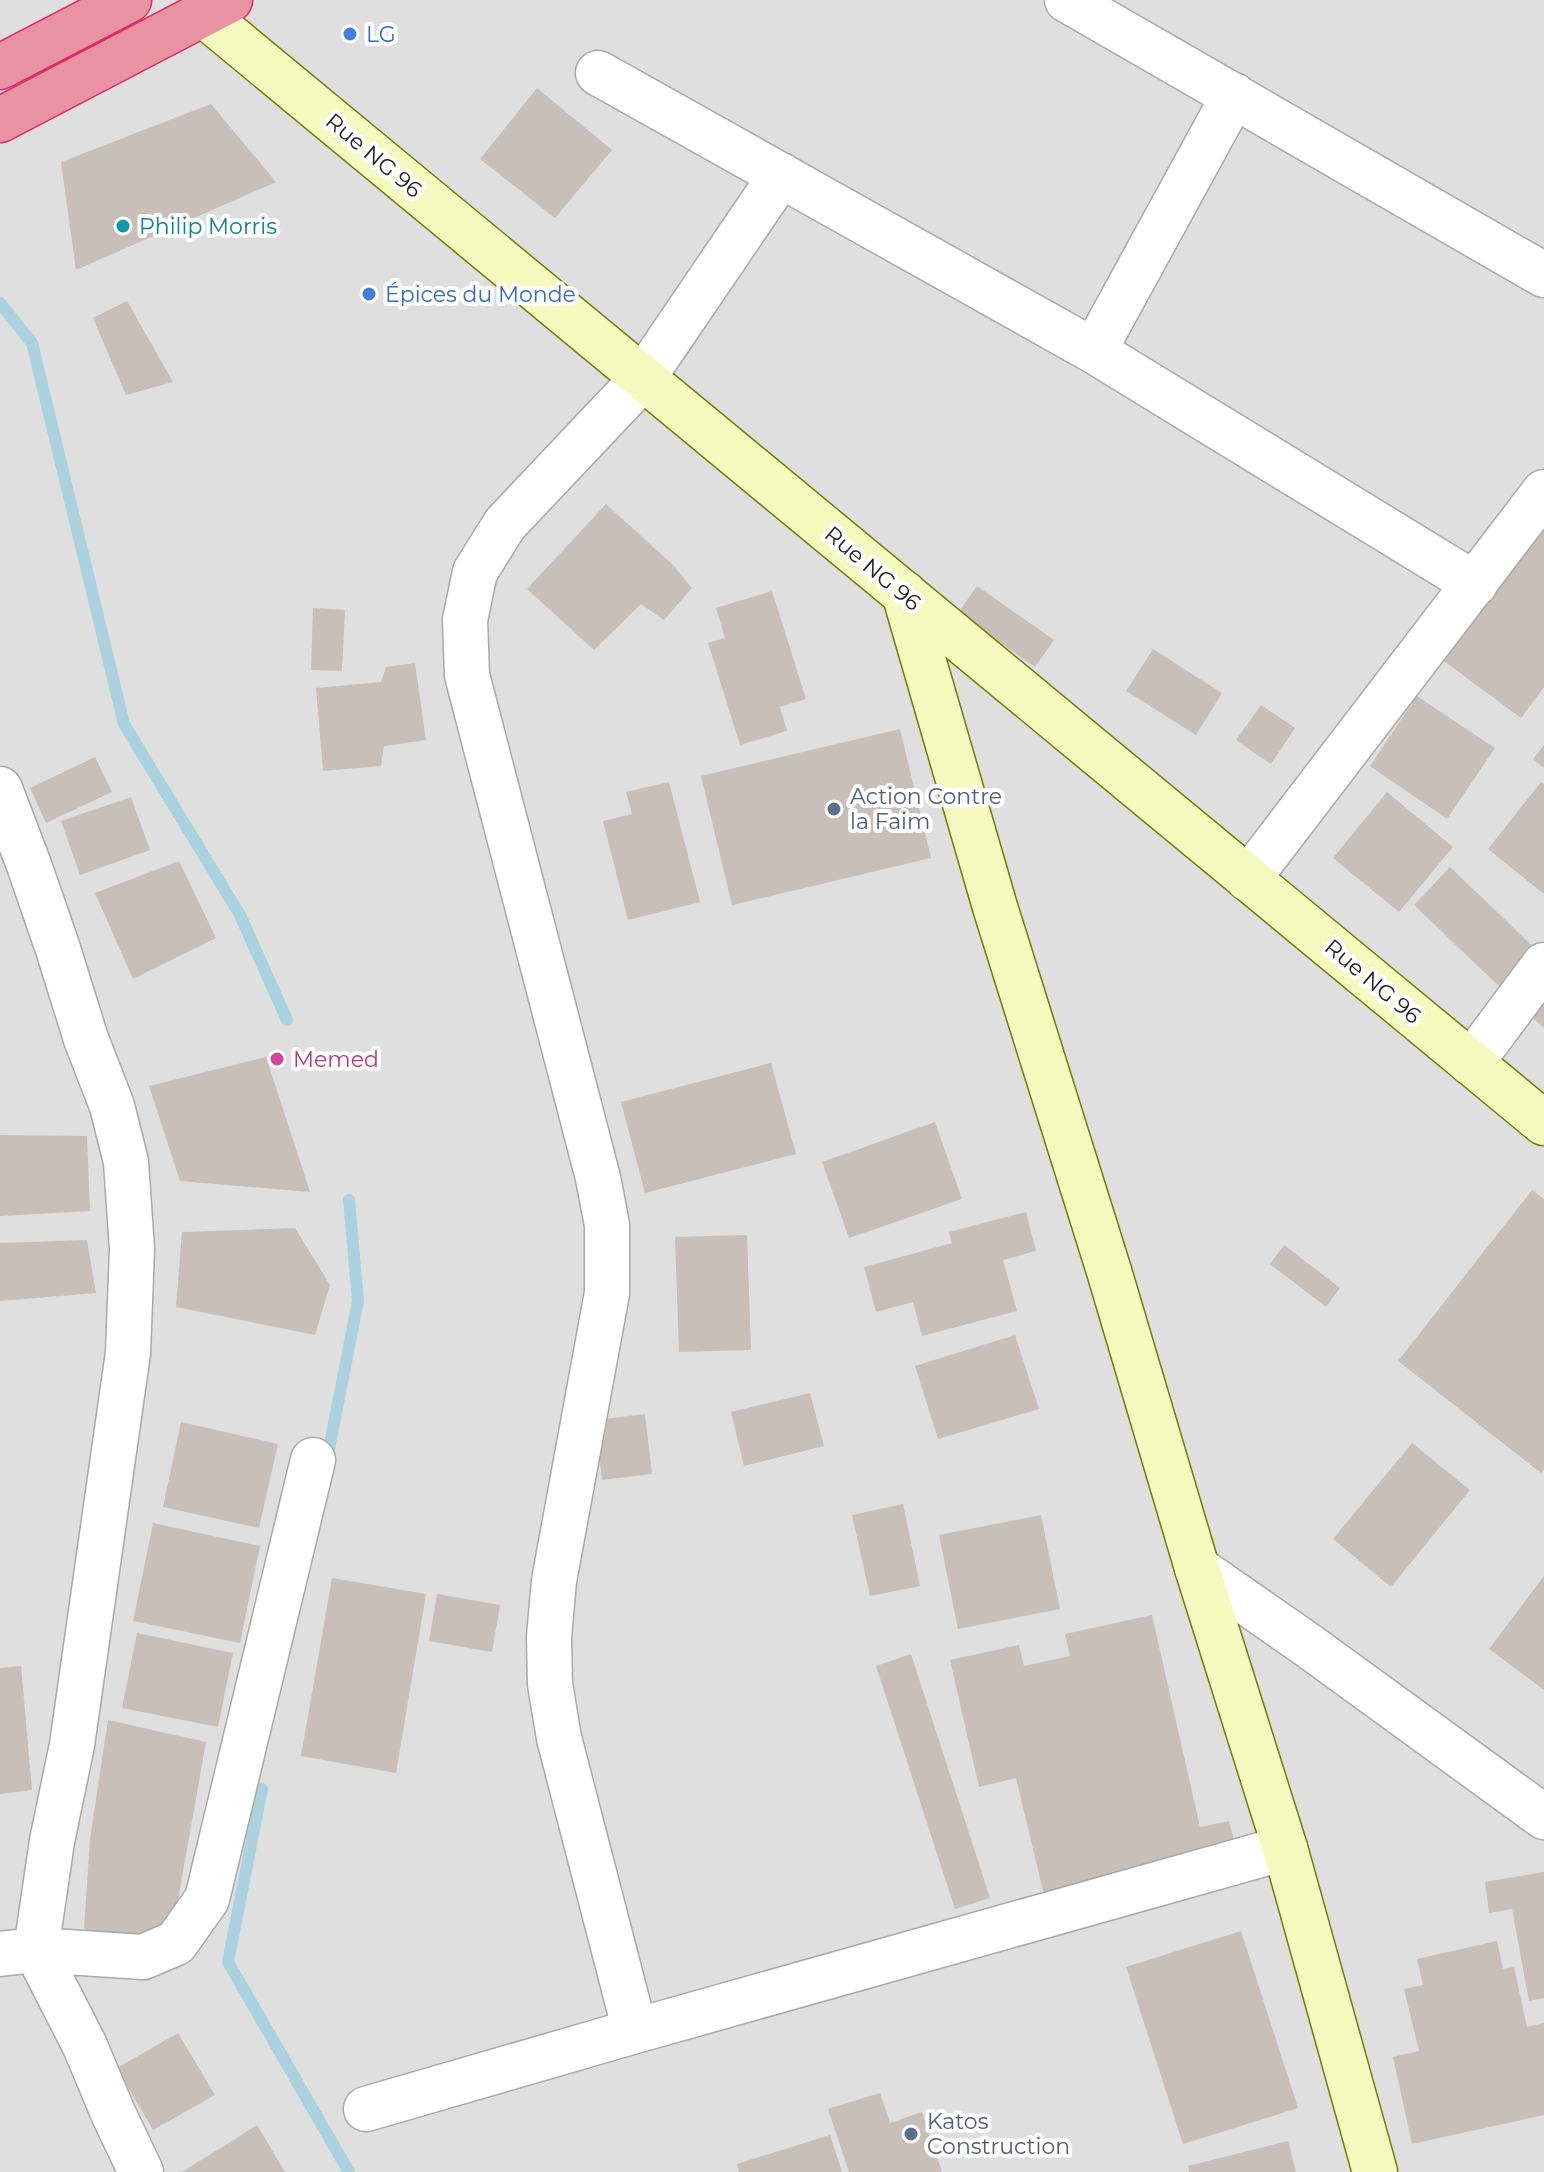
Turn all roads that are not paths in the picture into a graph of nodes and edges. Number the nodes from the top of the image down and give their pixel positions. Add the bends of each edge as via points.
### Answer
1 (129, 0) edge
2 (1067, 0) edge
3 (216, 7) edge
4 (0, 67) edge
5 (598, 73) dead end
6 (1234, 95) junction
7 (0, 120) edge
8 (781, 175) junction
9 (1544, 275) edge
10 (1094, 351) junction
11 (643, 378) junction
12 (1544, 492) edge
13 (1475, 584) junction
14 (904, 593) junction
15 (0, 789) edge
16 (1248, 879) junction
17 (1544, 965) edge
18 (1471, 1063) junction
19 (1544, 1123) edge
20 (313, 1460) dead end
21 (1197, 1568) junction
22 (1544, 1817) edge
23 (1285, 1848) junction
24 (18, 1952) edge
25 (635, 2031) junction
26 (366, 2109) dead end
27 (141, 2172) edge
28 (1375, 2172) edge

1 - 4 highway
2 - 6 street
3 - 7 highway
3 - 11 street, Rue NG 96
5 - 8 street
6 - 9 street
6 - 10 street
8 - 10 street
8 - 11 street
10 - 13 street
11 - 14 street, Rue NG 96
11 - 25 street via 505,524 475,572 465,620 467,675 607,1225 607,1293 554,1581 550,1684 559,1738
12 - 13 street
13 - 16 street
14 - 16 street, Rue NG 96
14 - 21 street
15 - 24 street via 112,1106 126,1162 132,1249 128,1353 72,1745 52,1841
16 - 18 street, Rue NG 96
17 - 18 street
18 - 19 street, Rue NG 96
20 - 24 street via 207,1899 176,1943 143,1957
21 - 22 street
21 - 23 street
23 - 25 street
23 - 28 street
24 - 27 street via 85,2046
25 - 26 street

